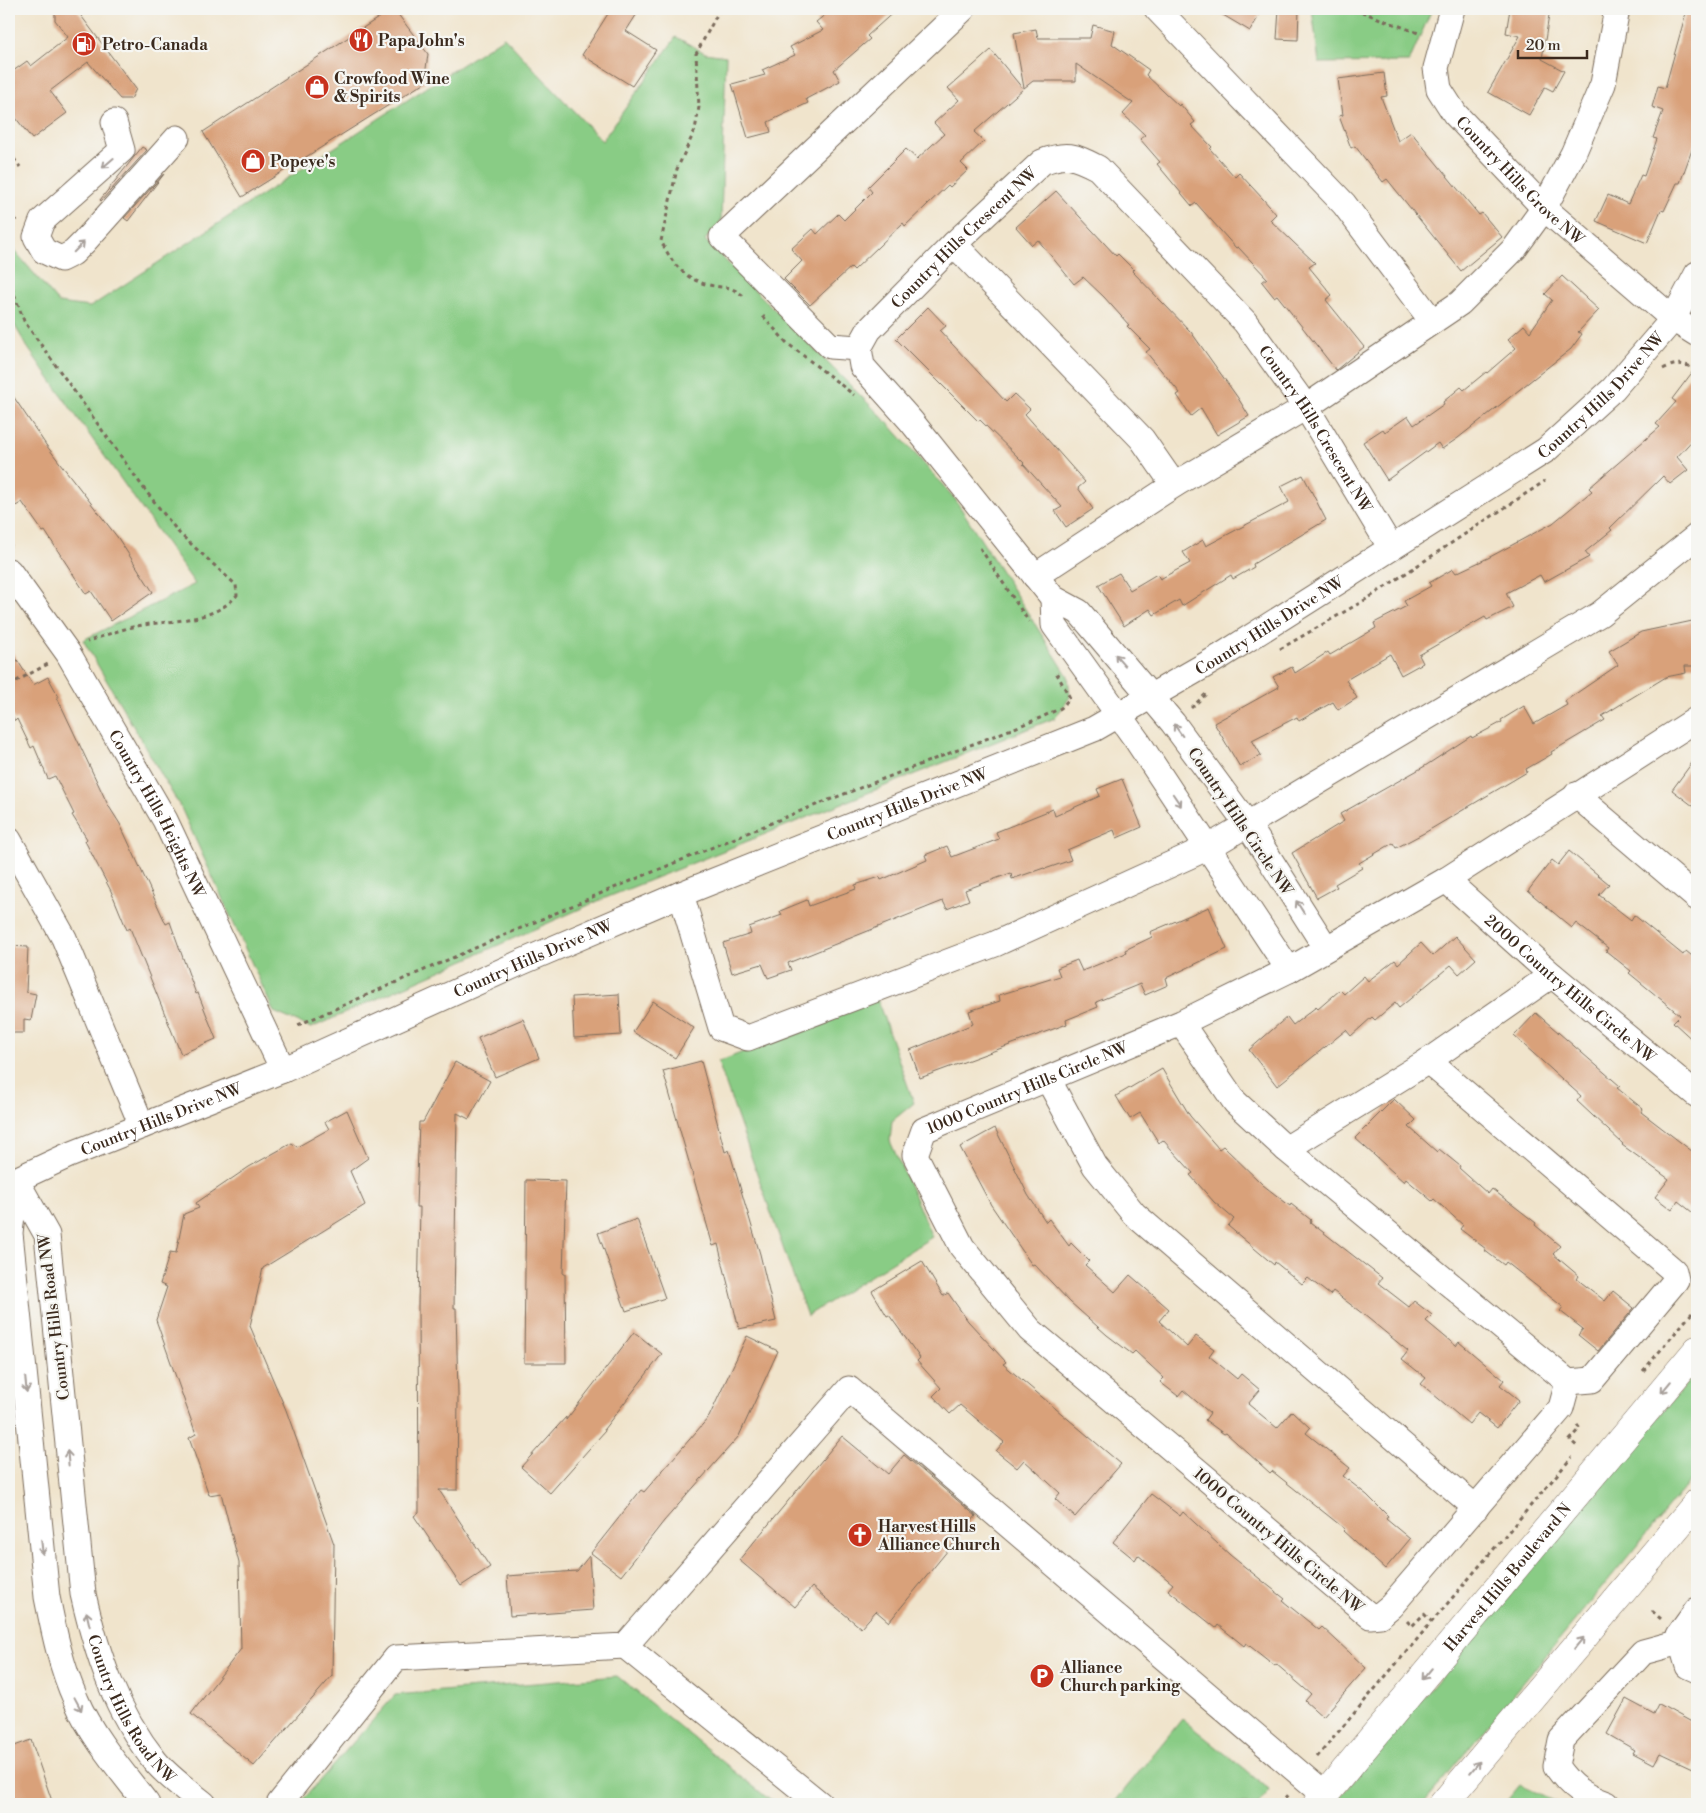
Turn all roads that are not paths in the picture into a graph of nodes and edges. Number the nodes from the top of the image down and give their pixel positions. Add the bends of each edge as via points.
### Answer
1 (963, 9) edge
2 (1157, 9) edge
3 (1452, 9) edge
4 (1617, 9) edge
5 (114, 122) dead end
6 (177, 138) dead end
7 (1544, 208) junction
8 (954, 244) junction
9 (1697, 274) edge
10 (1673, 319) junction
11 (1432, 322) junction
12 (1697, 334) edge
13 (859, 348) junction
14 (1306, 407) junction
15 (1174, 485) junction
16 (1697, 536) edge
17 (1391, 548) junction
18 (9, 571) edge
19 (1035, 576) junction
20 (1054, 598) junction
21 (1152, 697) junction
22 (1119, 717) junction
23 (1697, 719) edge
24 (1576, 796) junction
25 (1248, 825) junction
26 (9, 840) edge
27 (1209, 847) junction
28 (1446, 880) junction
29 (681, 894) junction
30 (1697, 898) edge
31 (1326, 948) junction
32 (1289, 970) junction
33 (1552, 975) junction
34 (1181, 1023) junction
35 (1428, 1060) junction
36 (283, 1070) junction
37 (1048, 1079) junction
38 (1697, 1096) edge
39 (142, 1126) junction
40 (1286, 1149) junction
41 (11, 1181) edge
42 (1697, 1350) edge
43 (1568, 1382) junction
44 (1697, 1503) edge
45 (1476, 1508) junction
46 (82, 1594) junction
47 (47, 1597) junction
48 (1697, 1610) edge
49 (1680, 1642) junction
50 (625, 1646) junction
51 (1697, 1670) edge
52 (1321, 1800) edge
53 (147, 1804) edge
54 (204, 1804) edge
55 (279, 1804) edge
56 (820, 1804) edge
57 (1443, 1804) edge
58 (1607, 1804) edge

1 - 13 street via 722,236 830,346
2 - 11 street via 1344,204
3 - 7 street, Country Hills Grove NW via 1436,68 1439,90 1455,114
4 - 7 street via 1603,84 1573,154
5 -> 6 street via 122,150 42,221 36,237 44,251 61,259 74,253
7 - 10 street, Country Hills Grove NW
7 - 11 street via 1515,248 1460,303
8 - 13 street, Country Hills Crescent NW via 869,330
8 - 14 street, Country Hills Crescent NW via 1042,162 1059,155 1075,156 1098,168 1245,322
8 - 15 street via 1142,439
9 - 10 street, Country Hills Drive NW
10 - 12 street, Country Hills Grove NW
10 - 17 street, Country Hills Drive NW via 1614,389 1546,450
11 - 14 street
13 - 19 street via 862,366 911,421
14 - 15 street
14 - 17 street, Country Hills Crescent NW
15 - 19 street
16 - 25 street via 1600,614
17 - 21 street, Country Hills Drive NW
18 - 36 street, Country Hills Heights NW via 68,653 165,820
19 - 20 street
21 -> 20 street via 1078,612
20 - 22 street via 1054,625
21 - 22 street, Country Hills Drive NW
25 -> 21 street, Country Hills Circle NW
22 -> 27 street
22 - 29 street, Country Hills Drive NW via 1094,730
23 - 24 street
24 - 28 street
24 - 30 street
25 - 27 street
31 -> 25 street, Country Hills Circle NW
26 - 39 street via 64,938
27 - 29 street via 995,944 748,1038 721,1028
27 - 32 street
28 - 31 street
28 - 33 street, 2000 Country Hills Circle NW
29 - 36 street, Country Hills Drive NW
31 - 32 street
32 - 34 street, 1000 Country Hills Circle NW
33 - 35 street
33 - 38 street, 2000 Country Hills Circle NW
34 - 37 street, 1000 Country Hills Circle NW
34 - 40 street via 1236,1102
35 - 40 street
35 - 43 street via 1674,1271 1676,1280 1592,1380
36 - 39 street, Country Hills Drive NW
37 - 45 street via 1095,1166 1134,1214
37 - 45 street, 1000 Country Hills Circle NW via 924,1130 915,1155 962,1248 1030,1330 1370,1616 1391,1606
39 - 41 street, Country Hills Drive NW
40 - 43 street
46 -> 41 street, Country Hills Road NW via 46,1235
41 -> 47 street, Country Hills Road NW via 10,1233
42 -> 52 main road, Harvest Hills Boulevard N
43 - 45 street, 1000 Country Hills Circle NW via 1561,1408
57 -> 44 main road
46 - 47 street
54 -> 46 street, Country Hills Road NW via 156,1763 134,1730 112,1692 92,1636
47 -> 53 street, Country Hills Road NW via 56,1644 76,1701 111,1758
48 - 49 street via 1679,1635
49 - 51 street via 1688,1666
49 - 58 street via 1643,1652 1561,1740 1556,1766 1568,1784
50 - 52 street via 849,1389 1302,1775
50 - 55 street via 396,1658
50 - 56 street

